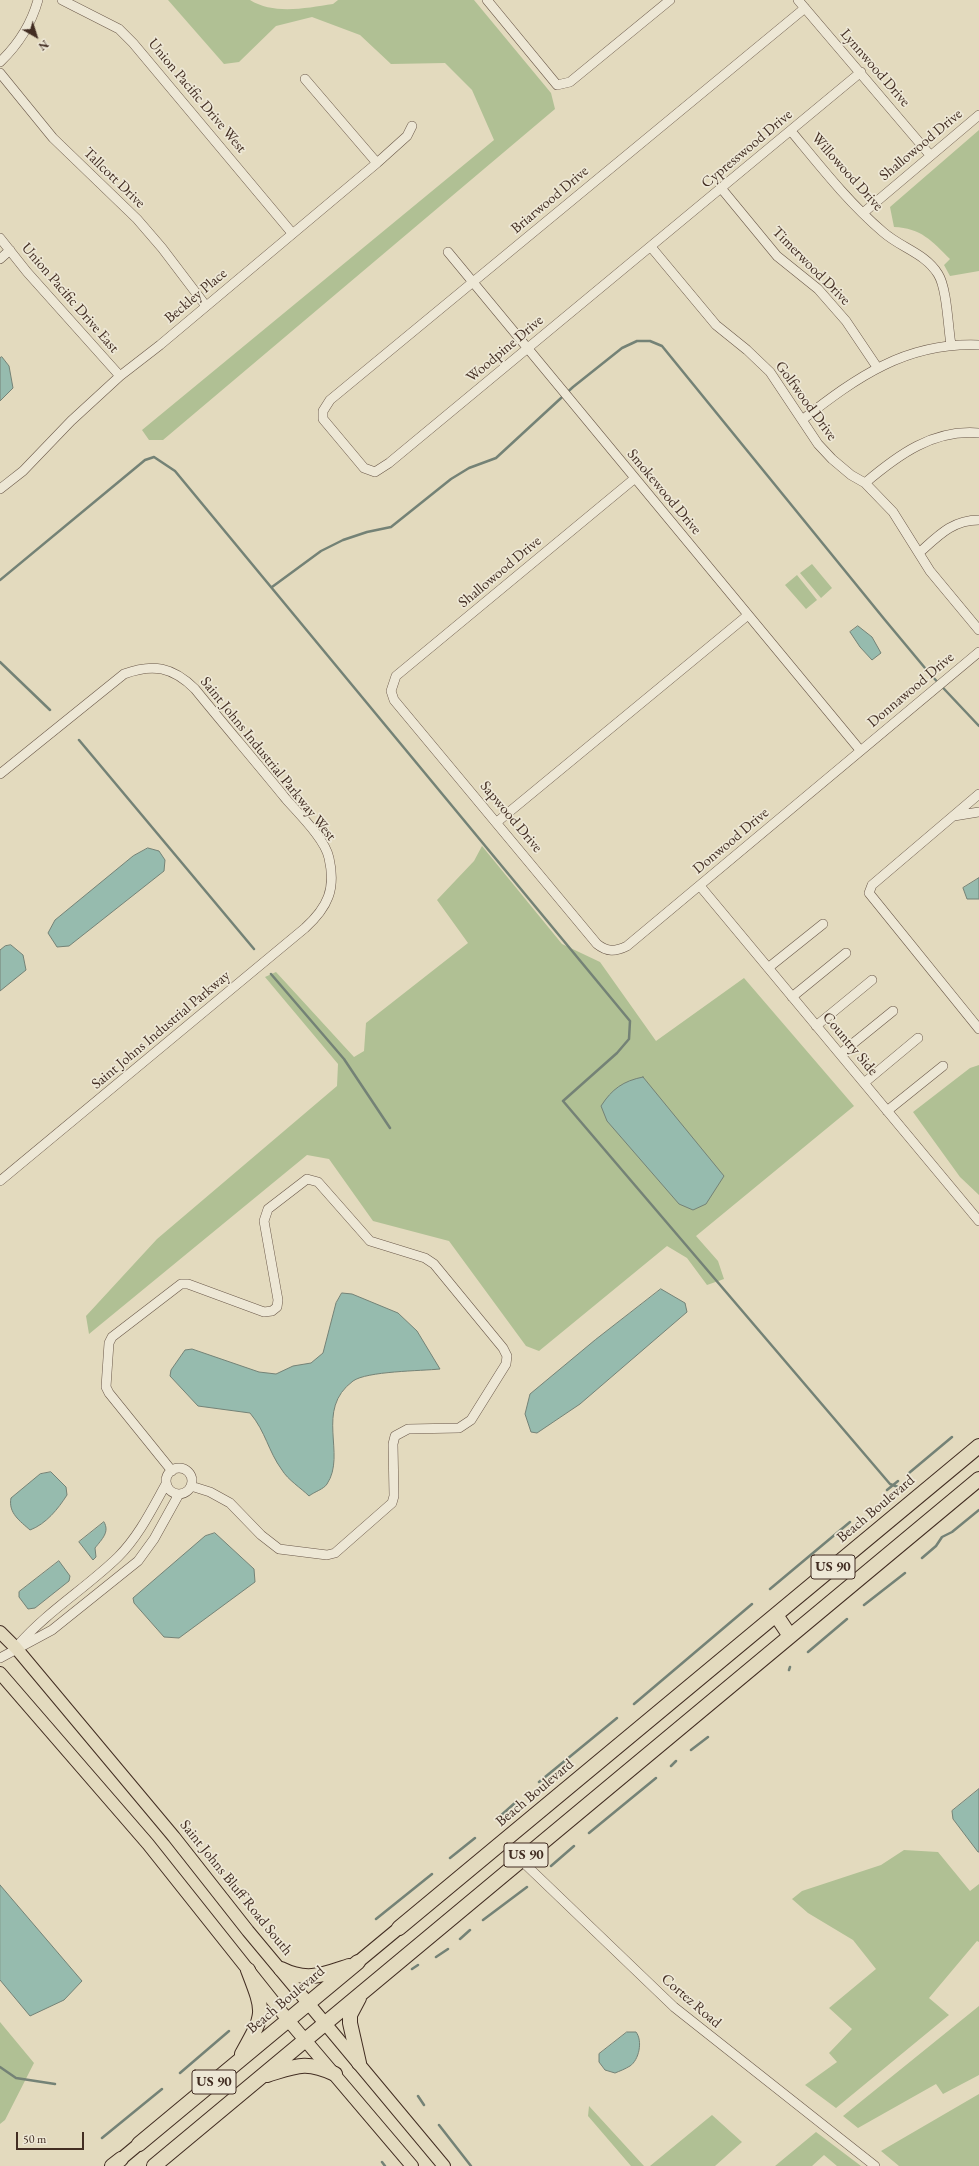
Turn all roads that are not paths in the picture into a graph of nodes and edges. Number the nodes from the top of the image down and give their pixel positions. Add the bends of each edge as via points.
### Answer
1 (38, 0) edge
2 (62, 0) edge
3 (487, 0) edge
4 (670, 0) edge
5 (798, 0) edge
6 (805, 8) junction
7 (0, 62) edge
8 (861, 72) junction
9 (0, 73) edge
10 (305, 79) dead end
11 (979, 114) edge
12 (412, 126) dead end
13 (791, 131) junction
14 (930, 155) junction
15 (376, 163) junction
16 (721, 188) junction
17 (864, 213) junction
18 (292, 233) junction
19 (0, 238) edge
20 (651, 246) junction
21 (10, 250) junction
22 (448, 252) dead end
23 (0, 259) edge
24 (473, 282) junction
25 (206, 306) junction
26 (951, 345) junction
27 (979, 346) edge
28 (528, 348) junction
29 (877, 367) junction
30 (120, 376) junction
31 (802, 420) junction
32 (979, 433) edge
33 (375, 472) joint
34 (634, 479) junction
35 (865, 483) junction
36 (0, 489) edge
37 (979, 520) edge
38 (919, 553) junction
39 (748, 615) junction
40 (979, 630) edge
41 (979, 652) edge
42 (391, 691) joint
43 (860, 750) junction
44 (0, 774) edge
45 (979, 794) edge
46 (979, 812) edge
47 (953, 816) junction
48 (497, 822) junction
49 (700, 886) junction
50 (331, 892) joint
51 (823, 924) dead end
52 (617, 951) joint
53 (846, 953) dead end
54 (768, 968) junction
55 (872, 980) dead end
56 (792, 997) junction
57 (893, 1011) dead end
58 (816, 1026) junction
59 (979, 1029) edge
60 (918, 1038) dead end
61 (840, 1054) junction
62 (943, 1066) dead end
63 (864, 1083) junction
64 (887, 1111) junction
65 (0, 1181) edge
66 (979, 1221) edge
67 (979, 1446) edge
68 (172, 1471) junction
69 (979, 1479) edge
70 (166, 1484) junction
71 (191, 1486) junction
72 (179, 1494) junction
73 (776, 1615) junction
74 (0, 1632) edge
75 (790, 1636) junction
76 (16, 1648) junction
77 (0, 1658) edge
78 (0, 1673) edge
79 (502, 1842) junction
80 (520, 1860) junction
81 (399, 1928) joint
82 (358, 1962) junction
83 (281, 1969) junction
84 (248, 1970) junction
85 (362, 1992) junction
86 (310, 2003) junction
87 (288, 2020) junction
88 (326, 2022) junction
89 (305, 2039) junction
90 (238, 2061) junction
91 (359, 2063) junction
92 (335, 2074) junction
93 (261, 2076) junction
94 (139, 2144) joint
95 (117, 2162) edge
96 (154, 2166) edge
97 (412, 2166) edge
98 (444, 2166) edge
99 (875, 2166) edge

1 - 7 street via 34,16 21,39
2 - 18 street, Union Pacific Drive West via 119,29 133,43
3 - 4 street via 557,85 570,82
5 - 6 street, Lynnwood Drive
6 - 8 street, Lynnwood Drive
6 - 24 street, Briarwood Drive
8 - 13 street, Cypresswood Drive
8 - 14 street, Lynnwood Drive
9 - 25 street, Tallcott Drive via 53,138 137,219
10 - 15 street
11 - 14 street, Shallowood Drive
12 - 15 street, Beckley Place via 407,136
13 - 16 street, Cypresswood Drive
13 - 17 street, Willowood Drive via 852,204
14 - 17 street, Shallowood Drive
15 - 18 street, Beckley Place
16 - 20 street, Cypresswood Drive
16 - 29 street, Timerwood Drive via 777,256 818,289 846,321
17 - 26 street, Willowood Drive via 895,242 923,256 939,275 943,286
18 - 25 street, Beckley Place
19 - 21 street, Union Pacific Drive East
20 - 28 street, Woodpine Drive
20 - 31 street, Golfwood Drive via 716,325 770,372
21 - 23 street
21 - 30 street, Union Pacific Drive East
22 - 24 street, Smokewood Drive
24 - 28 street, Smokewood Drive
24 - 33 street, Briarwood Drive via 330,400 323,411 323,419 364,468
25 - 30 street, Beckley Place
26 - 27 street
26 - 29 street via 910,355
28 - 33 street, Woodpine Drive
28 - 34 street, Smokewood Drive
29 - 31 street via 848,385
30 - 36 street, Beckley Place via 71,421 23,471
31 - 35 street, Golfwood Drive via 832,459
32 - 35 street via 945,435 927,441 905,451
34 - 39 street, Smokewood Drive
34 - 42 street, Shallowood Drive via 396,676
35 - 38 street, Golfwood Drive via 893,512
37 - 38 street via 957,523
38 - 40 street, Golfwood Drive via 930,571
39 - 43 street, Smokewood Drive
39 - 48 street
41 - 43 street, Donnawood Drive
42 - 48 street, Sapwood Drive via 394,700
43 - 49 street, Donwood Drive
44 - 50 street, Saint Johns Industrial Parkway West via 124,674 152,668 175,673 195,689 323,846 331,872
45 - 47 street
46 - 47 street
47 - 59 street via 872,885 869,894
48 - 52 street, Sapwood Drive via 597,944 604,949
49 - 52 street, Donwood Drive via 627,946
49 - 54 street, Country Side
50 - 65 street, Saint Johns Industrial Parkway via 322,911 305,928
51 - 54 street
53 - 56 street
54 - 56 street, Country Side
55 - 58 street
56 - 58 street, Country Side
57 - 61 street
58 - 61 street, Country Side
60 - 63 street
61 - 63 street, Country Side
62 - 64 street
63 - 64 street, Country Side
64 - 66 street, Country Side
67 - 73 highway, Beach Boulevard / US 90
68 - 70 street via 167,1476
68 - 71 street via 180,1468 187,1471 192,1478
68 - 71 street via 109,1393 106,1386 109,1343 112,1336 181,1284 188,1284 264,1312 277,1307 265,1214 307,1178 318,1182 370,1241 425,1258 434,1264 507,1356 506,1364 465,1426 408,1429 395,1436 392,1503 335,1553 327,1555 279,1550 230,1503 210,1492
69 - 75 highway, US 90
70 - 72 street via 171,1491
70 - 76 street via 138,1534 118,1557 35,1625
71 - 72 street via 186,1492
72 - 76 street via 138,1562 52,1630
73 - 75 highway
73 - 79 highway, Beach Boulevard / US 90
74 - 76 main road, Saint Johns Bluff Road South
75 - 80 highway, US 90
76 - 77 street
76 - 83 main road, Saint Johns Bluff Road South
78 - 84 main road via 148,1844
79 - 80 street, Cortez Road
79 - 81 highway, Beach Boulevard / US 90
80 - 85 highway, US 90
80 - 99 street, Cortez Road via 674,2007
81 - 82 main road, Beach Boulevard / US 90
82 - 83 highway via 309,1977
82 - 86 highway, Beach Boulevard / US 90
83 - 86 main road, Saint Johns Bluff Road South
84 - 87 main road
84 - 90 highway via 260,2000 261,2013 259,2024
85 - 88 highway, US 90
85 - 91 highway via 350,2015
86 - 87 highway, Beach Boulevard / US 90
86 - 88 main road, Saint Johns Bluff Road South
87 - 89 main road
87 - 90 highway, Beach Boulevard / US 90
88 - 89 highway, US 90
88 - 91 main road, Saint Johns Bluff Road South
89 - 92 main road
89 - 93 highway, US 90
90 - 94 highway, Beach Boulevard / US 90
91 - 98 main road, Saint Johns Bluff Road South
92 - 93 highway via 319,2066 310,2065
92 - 97 main road
93 - 96 highway, US 90
94 - 95 main road, Beach Boulevard / US 90

